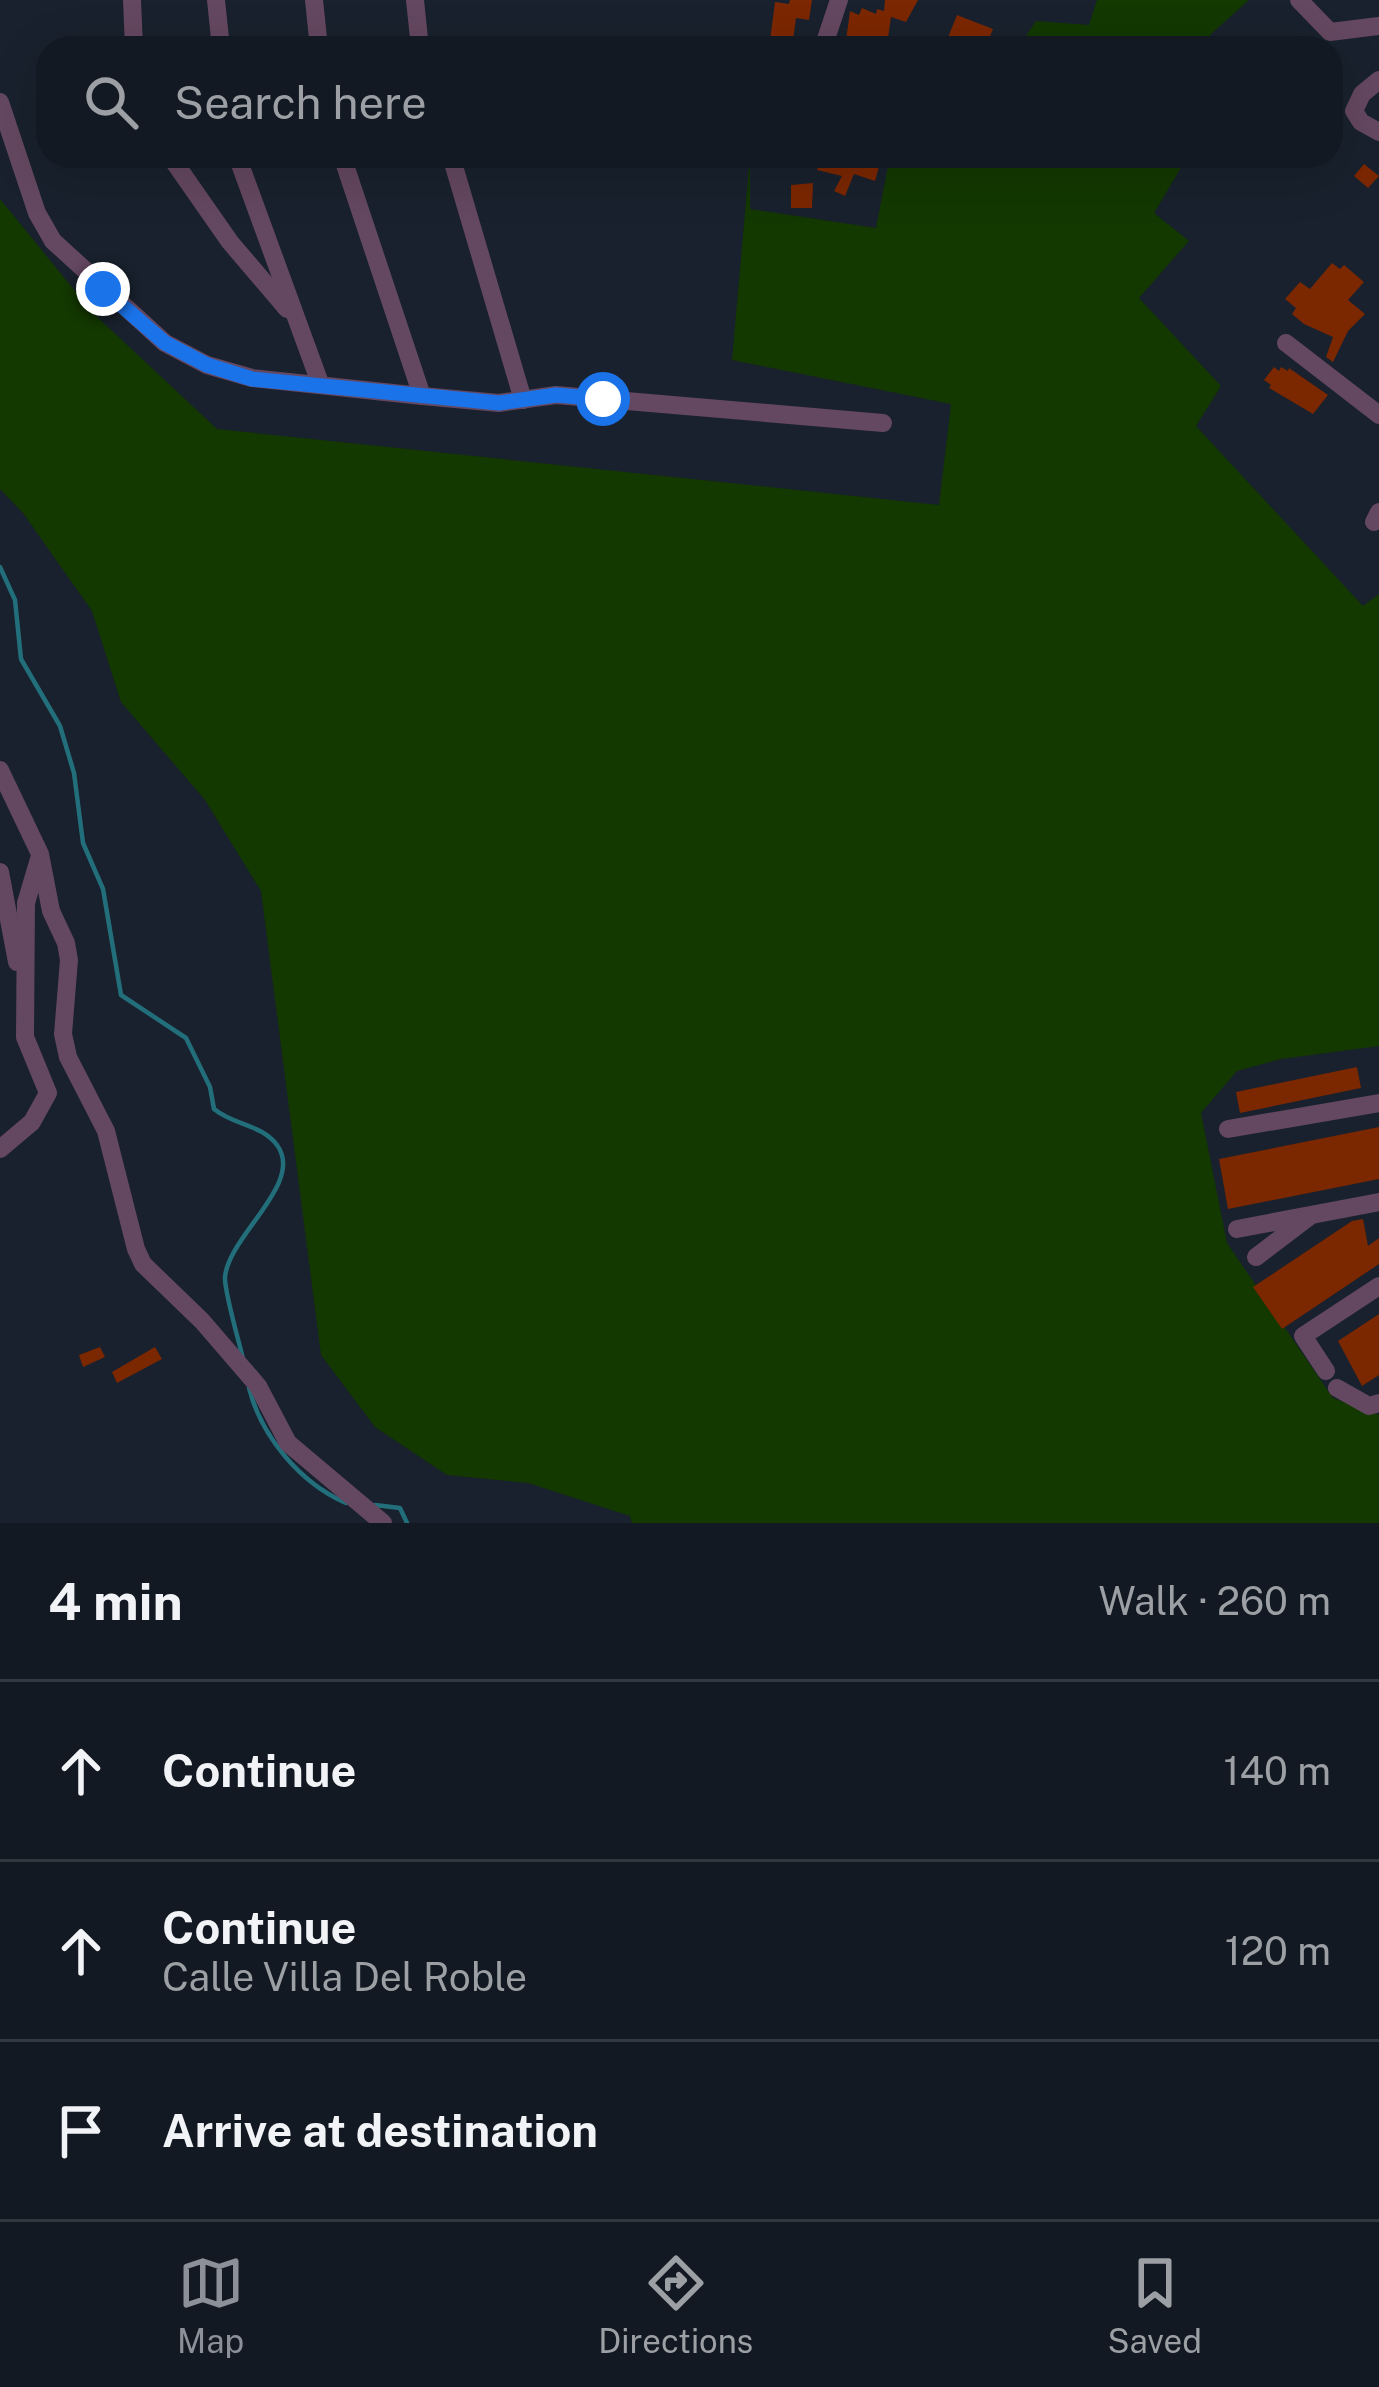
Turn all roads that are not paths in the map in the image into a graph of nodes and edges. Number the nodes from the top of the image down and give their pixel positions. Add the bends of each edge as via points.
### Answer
1 (132, 0) edge
2 (216, 0) edge
3 (314, 0) edge
4 (415, 0) edge
5 (838, 0) edge
6 (1299, 0) edge
7 (1379, 26) edge
8 (134, 36) edge
9 (219, 36) edge
10 (318, 36) edge
11 (419, 36) edge
12 (827, 36) edge
13 (1379, 80) edge
14 (0, 102) edge
15 (1379, 132) edge
16 (178, 168) edge
17 (241, 168) edge
18 (346, 168) edge
19 (455, 168) edge
20 (298, 322) junction
21 (1286, 343) dead end
22 (320, 383) junction
23 (422, 396) junction
24 (523, 400) junction
25 (1379, 415) edge
26 (883, 423) dead end
27 (0, 770) edge
28 (40, 854) junction
29 (0, 872) edge
30 (25, 1004) junction
31 (43, 1074) junction
32 (83, 1086) junction
33 (1379, 1103) edge
34 (1228, 1130) dead end
35 (0, 1149) edge
36 (1379, 1202) edge
37 (1317, 1211) junction
38 (1237, 1229) dead end
39 (1256, 1257) dead end
40 (1379, 1286) edge
41 (1379, 1403) edge
42 (383, 1523) edge

1 - 8 street
2 - 9 street
3 - 10 street
4 - 11 street
5 - 12 street
6 - 7 street via 1323,29
13 - 15 street via 1354,111
14 - 22 street via 53,241 121,305 207,365 252,379
16 - 20 street
17 - 20 street
18 - 23 street
19 - 24 street
20 - 22 street
21 - 25 street
22 - 23 street
23 - 24 street
24 - 26 street via 556,395
27 - 28 street
28 - 30 street via 26,903
28 - 32 street via 69,960 63,1034
29 - 30 street
30 - 31 street via 25,1037
31 - 32 street
31 - 35 street via 42,1108
32 - 42 street via 112,1146 143,1264 258,1386 288,1443
33 - 34 street
36 - 37 street
37 - 38 street
37 - 39 street
40 - 41 street via 1303,1336 1332,1380 1369,1406

